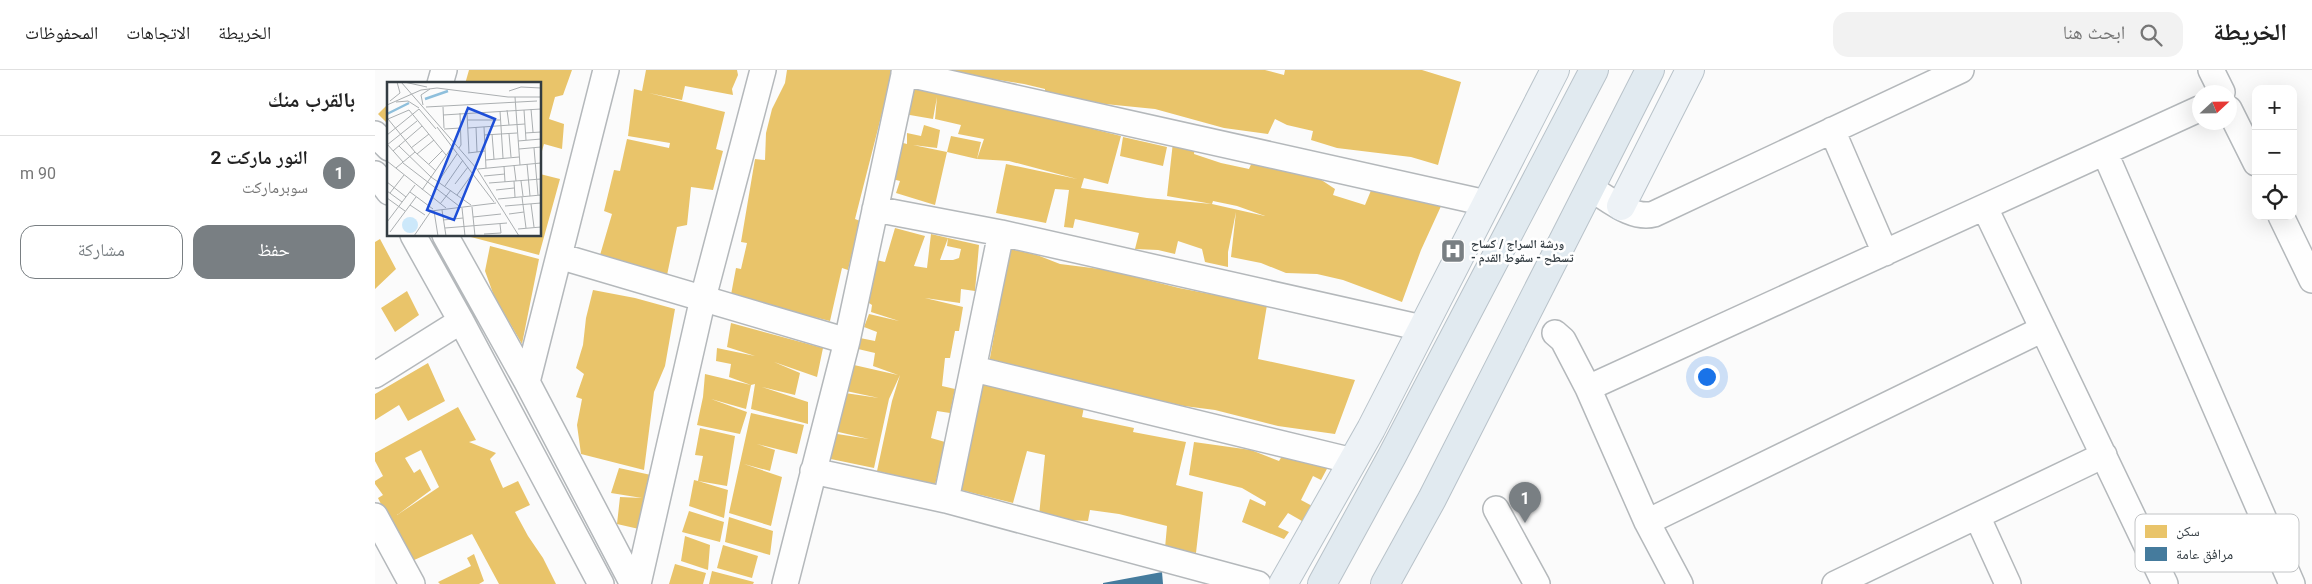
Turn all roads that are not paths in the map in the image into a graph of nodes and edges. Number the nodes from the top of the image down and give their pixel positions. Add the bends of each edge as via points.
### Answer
1 (606, 70) edge
2 (763, 70) edge
3 (1555, 70) edge
4 (1594, 70) edge
5 (1650, 70) edge
6 (1690, 70) edge
7 (1961, 70) edge
8 (2211, 70) edge
9 (904, 71) edge
10 (1925, 78) edge
11 (2218, 85) edge
12 (2192, 112) edge
13 (2237, 125) edge
14 (1832, 130) junction
15 (375, 134) edge
16 (387, 146) edge
17 (2105, 153) junction
18 (2252, 155) edge
19 (375, 174) edge
20 (1590, 188) junction
21 (387, 189) edge
22 (387, 198) edge
23 (1486, 203) junction
24 (375, 206) edge
25 (1621, 206) junction
26 (1985, 208) junction
27 (875, 209) junction
28 (2283, 220) edge
29 (1001, 233) junction
30 (414, 236) edge
31 (446, 236) edge
32 (1885, 253) junction
33 (559, 256) junction
34 (2312, 280) edge
35 (703, 298) junction
36 (461, 321) junction
37 (1422, 328) junction
38 (2043, 329) junction
39 (1555, 333) dead end
40 (847, 341) junction
41 (974, 369) junction
42 (375, 375) edge
43 (527, 382) junction
44 (1588, 388) junction
45 (2104, 454) junction
46 (1353, 461) junction
47 (813, 471) junction
48 (580, 483) junction
49 (554, 496) junction
50 (947, 500) junction
51 (1497, 509) dead end
52 (2262, 514) edge
53 (375, 516) edge
54 (1977, 516) junction
55 (2135, 520) edge
56 (1647, 522) junction
57 (2159, 572) edge
58 (2287, 572) edge
59 (412, 584) edge
60 (601, 584) edge
61 (633, 584) edge
62 (637, 584) edge
63 (785, 584) edge
64 (1257, 584) edge
65 (1283, 584) edge
66 (1322, 584) edge
67 (1385, 584) edge
68 (1537, 584) edge
69 (1680, 584) edge
70 (1835, 584) edge
71 (2008, 584) edge
72 (2165, 584) edge
73 (2292, 584) edge

1 - 33 street
2 - 35 street
3 - 23 main road
4 - 66 highway
5 - 20 highway
6 - 25 main road
7 - 10 street
8 - 11 street
9 - 23 street
9 - 27 street
10 - 14 street
12 - 17 street
13 - 18 street
14 - 25 street via 1654,214 1641,216
14 - 32 street
15 - 16 street
17 - 26 street
17 - 52 street
19 - 21 street
20 - 25 street
20 - 67 highway via 1432,499
22 - 24 street
23 - 37 main road
26 - 32 street
26 - 38 street
27 - 29 street
27 - 40 street
28 - 34 street
29 - 37 street
29 - 41 street
30 - 36 street
31 - 43 street
32 - 44 street
33 - 35 street
33 - 43 street
35 - 40 street
35 - 62 street
36 - 42 street
36 - 49 street
37 - 46 main road
38 - 45 street
38 - 56 street
39 - 44 street via 1563,340
40 - 47 street
41 - 46 street
41 - 50 street
43 - 48 street
44 - 56 street
45 - 54 street
45 - 55 street
46 - 65 main road
47 - 50 street
47 - 63 street
48 - 49 street
48 - 61 street
49 - 60 street
50 - 64 street
51 - 68 street
53 - 59 street
54 - 70 street
54 - 71 street
56 - 69 street
57 - 72 street
58 - 73 street

